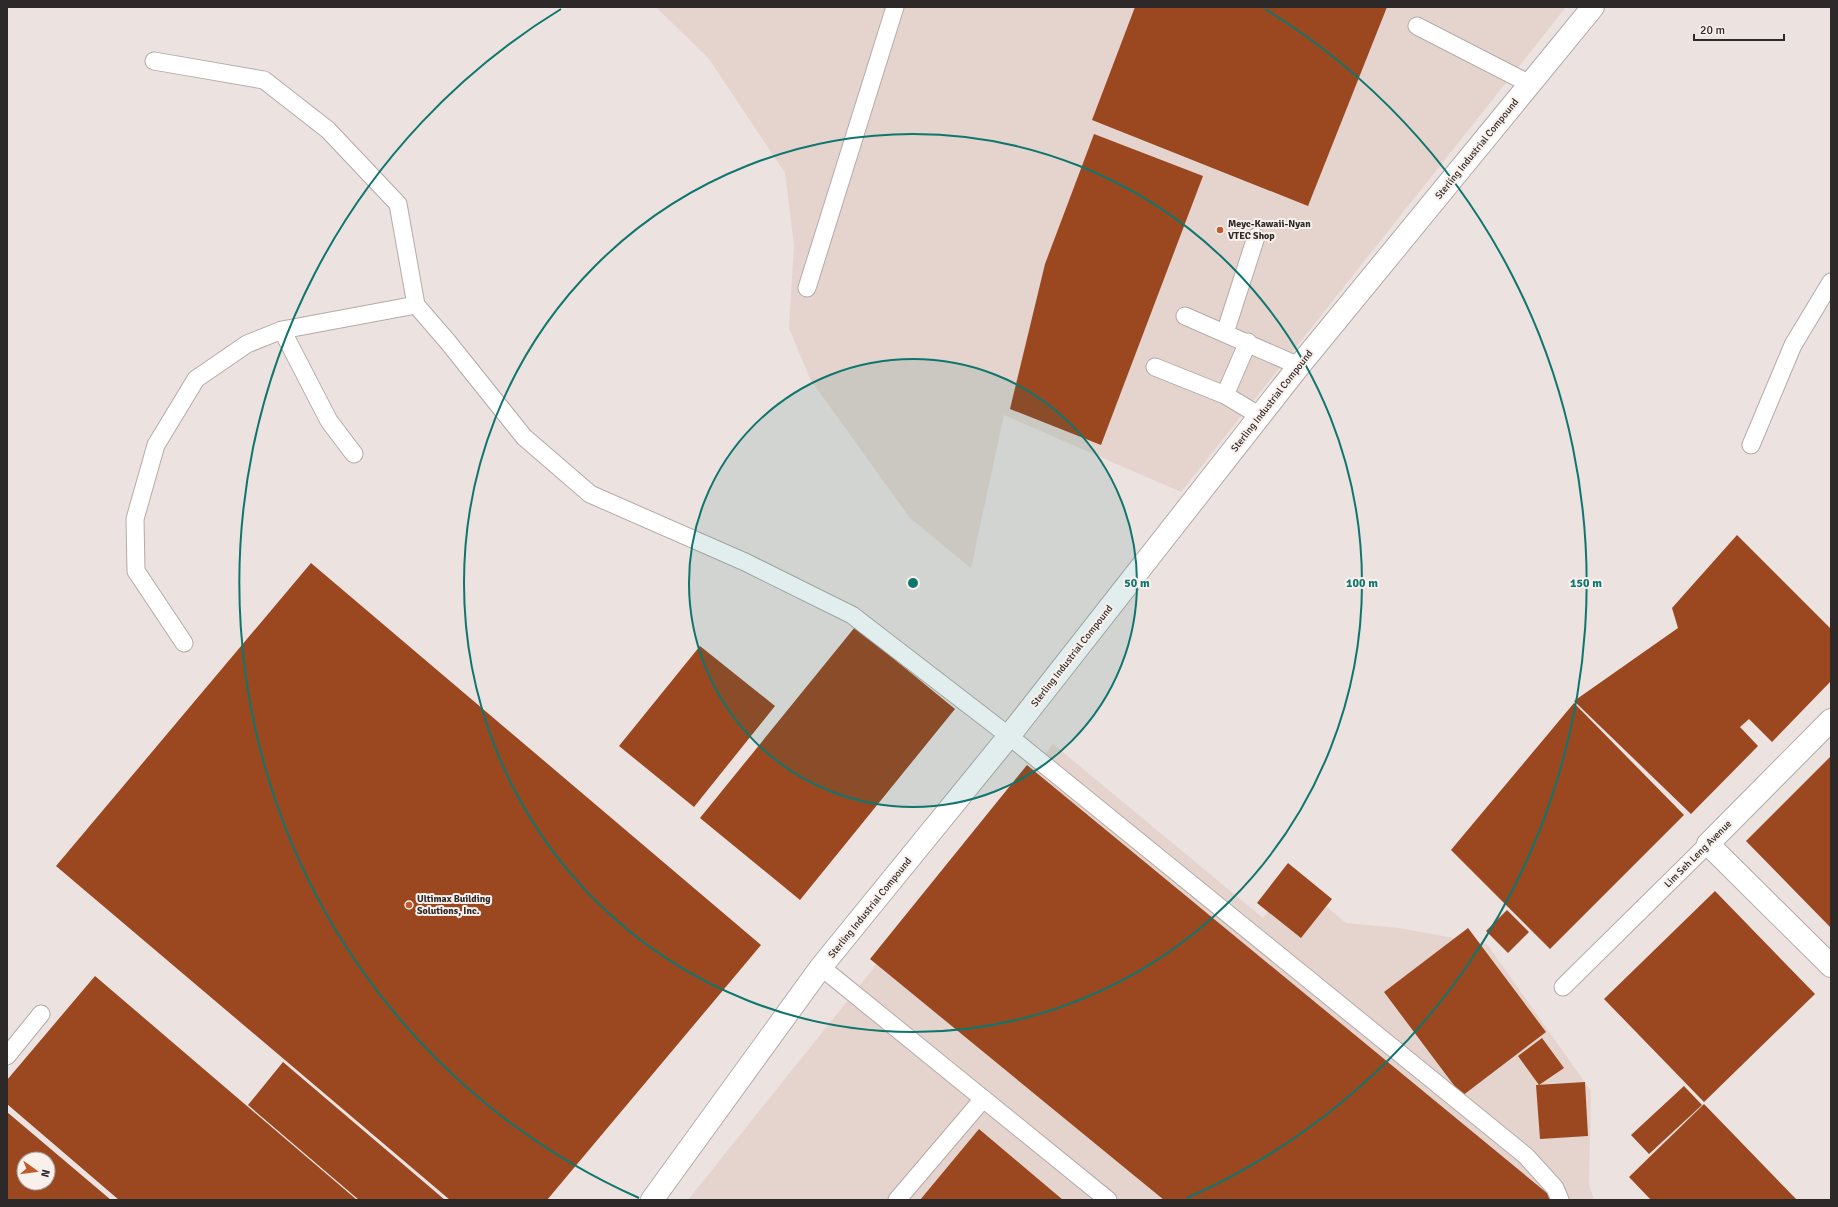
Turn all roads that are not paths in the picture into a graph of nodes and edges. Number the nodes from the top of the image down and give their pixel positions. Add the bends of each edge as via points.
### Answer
1 (896, 7) edge
2 (1593, 7) edge
3 (1417, 26) dead end
4 (154, 61) dead end
5 (1530, 84) junction
6 (1256, 237) dead end
7 (1831, 282) edge
8 (807, 288) dead end
9 (416, 305) junction
10 (1185, 316) dead end
11 (282, 330) junction
12 (1225, 333) junction
13 (1248, 342) junction
14 (1299, 366) junction
15 (1155, 367) dead end
16 (1225, 395) junction
17 (1260, 416) junction
18 (1751, 445) dead end
19 (354, 454) dead end
20 (184, 643) dead end
21 (1831, 720) edge
22 (1009, 736) junction
23 (1708, 844) junction
24 (1831, 966) edge
25 (821, 967) junction
26 (1563, 986) dead end
27 (41, 1014) dead end
28 (7, 1056) edge
29 (983, 1099) junction
30 (652, 1200) edge
31 (897, 1200) edge
32 (1108, 1200) edge
33 (1560, 1200) edge

1 - 8 lane
2 - 5 street, Sterling Industrial Compound
3 - 5 lane
4 - 9 lane via 264,80 328,130 398,204
5 - 14 street, Sterling Industrial Compound
6 - 12 lane
7 - 18 lane via 1793,345
9 - 11 lane
9 - 22 lane via 524,437 590,494 745,562 852,615
10 - 12 lane
11 - 19 lane via 329,421
11 - 20 lane via 247,344 196,379 156,445 135,519 136,571
12 - 13 lane
13 - 14 lane
13 - 16 lane
14 - 17 street, Sterling Industrial Compound
15 - 16 lane
16 - 17 lane
17 - 22 street, Sterling Industrial Compound
21 - 23 street, Lim Seh Leng Avenue
22 - 25 street, Sterling Industrial Compound
22 - 33 lane via 1526,1156 1555,1188
23 - 24 street
23 - 26 lane, Lim Seh Leng Avenue
25 - 29 lane
25 - 30 street, Sterling Industrial Compound
27 - 28 lane
29 - 31 lane
29 - 32 lane

